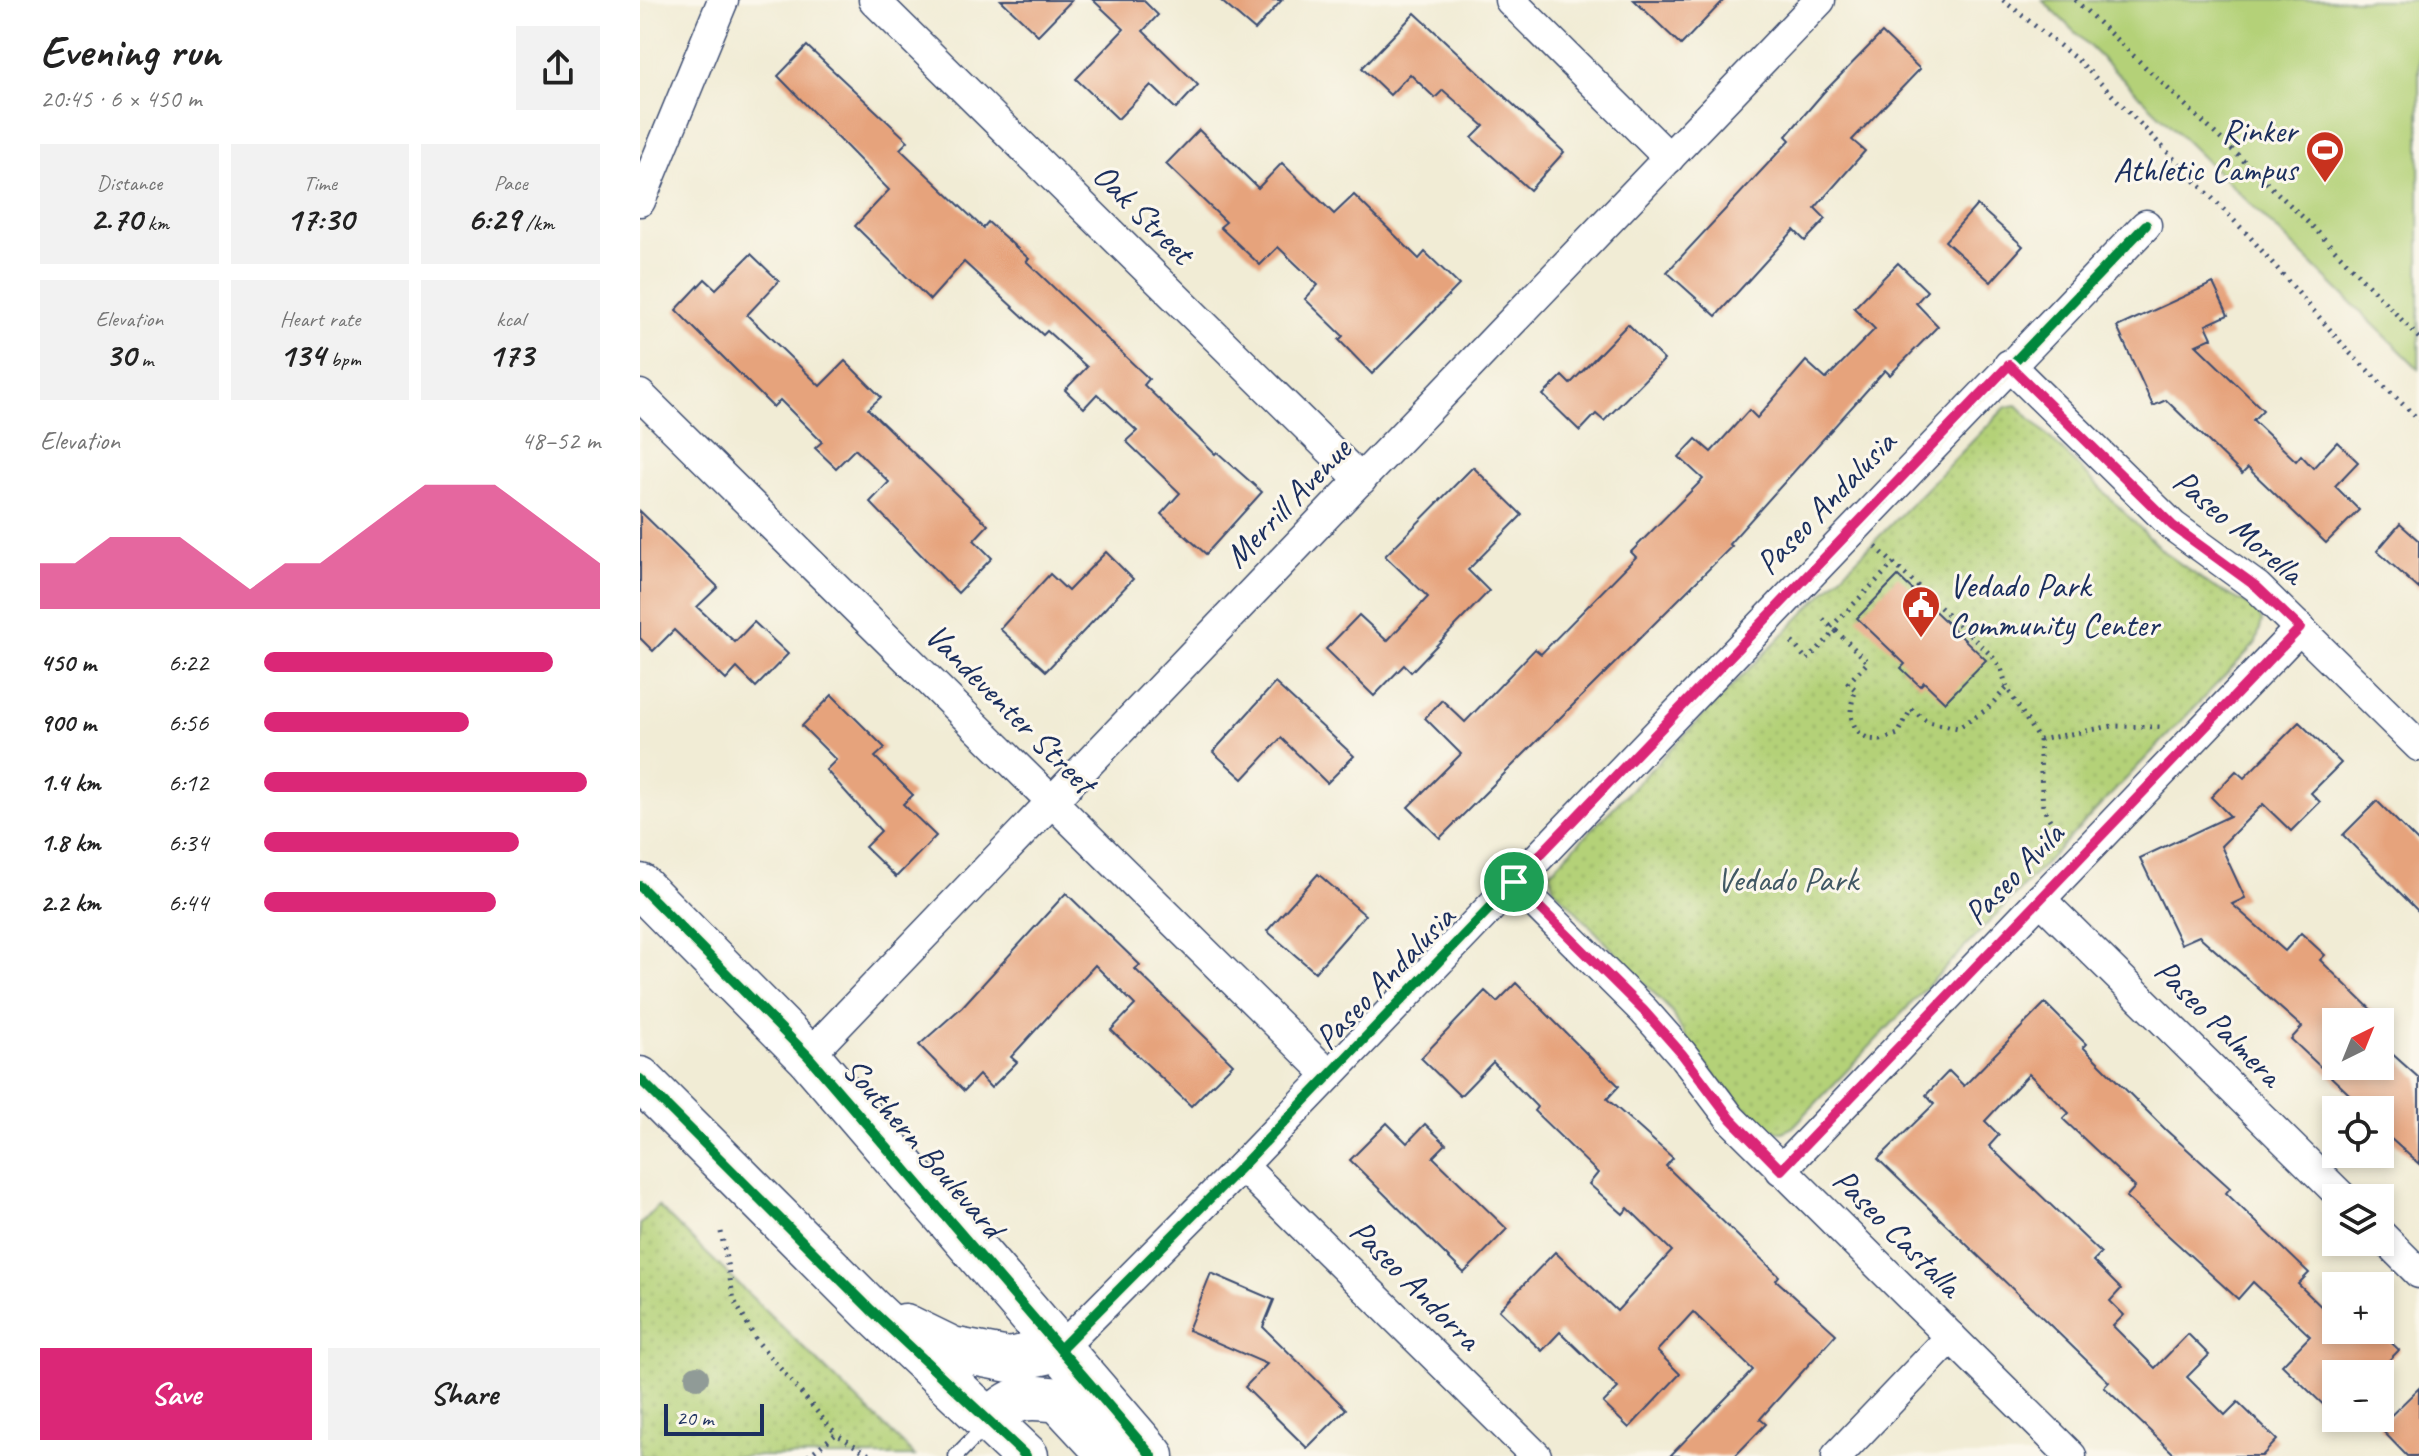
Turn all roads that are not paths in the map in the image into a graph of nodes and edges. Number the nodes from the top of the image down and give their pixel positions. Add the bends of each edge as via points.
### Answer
1 (723, 0) edge
2 (874, 0) edge
3 (1510, 0) edge
4 (1820, 0) edge
5 (1669, 158) junction
6 (640, 201) edge
7 (2146, 225) dead end
8 (2009, 365) junction
9 (640, 395) edge
10 (1361, 480) junction
11 (2300, 628) junction
12 (2419, 746) edge
13 (1052, 802) junction
14 (1514, 882) junction
15 (640, 886) edge
16 (2040, 899) junction
17 (808, 1056) junction
18 (1329, 1075) junction
19 (640, 1079) edge
20 (1242, 1166) junction
21 (1781, 1170) junction
22 (2329, 1184) edge
23 (2394, 1248) edge
24 (2419, 1273) edge
25 (871, 1310) junction
26 (1951, 1337) junction
27 (1060, 1349) junction
28 (990, 1421) junction
29 (956, 1456) edge
30 (1026, 1456) edge
31 (1111, 1456) edge
32 (1152, 1456) edge
33 (1536, 1456) edge
34 (1837, 1456) edge
35 (2071, 1456) edge

1 - 6 street
2 - 10 street, Oak Street
3 - 5 street
4 - 5 street, Merrill Avenue
5 - 10 street, Merrill Avenue
7 - 8 street, Paseo Andalusia
8 - 11 street, Paseo Morella via 2173,526 2257,587
8 - 14 street, Paseo Andalusia
9 - 13 street, Vandeventer Street
10 - 13 street, Merrill Avenue
11 - 12 street, Paseo Morella
11 - 16 street, Paseo Avila
13 - 17 street, Merrill Avenue
13 - 18 street, Vandeventer Street
14 - 18 street, Paseo Andalusia
14 - 21 street, Paseo Castalla via 1644,1011 1731,1119
15 - 17 main road, Southern Boulevard
16 - 21 street, Paseo Avila
16 - 22 street, Paseo Palmera
17 - 27 main road, Southern Boulevard
18 - 20 street, Paseo Andalusia
19 - 25 main road
20 - 27 street, Paseo Andalusia
20 - 33 street, Paseo Andorra
21 - 26 street, Paseo Castalla
23 - 24 street
25 - 27 main road via 952,1349 1009,1360
25 - 28 main road
26 - 34 street
26 - 35 street, Paseo Castalla
27 - 32 main road, Southern Boulevard
28 - 29 lane
28 - 30 main road
28 - 31 main road via 1024,1396 1059,1400

